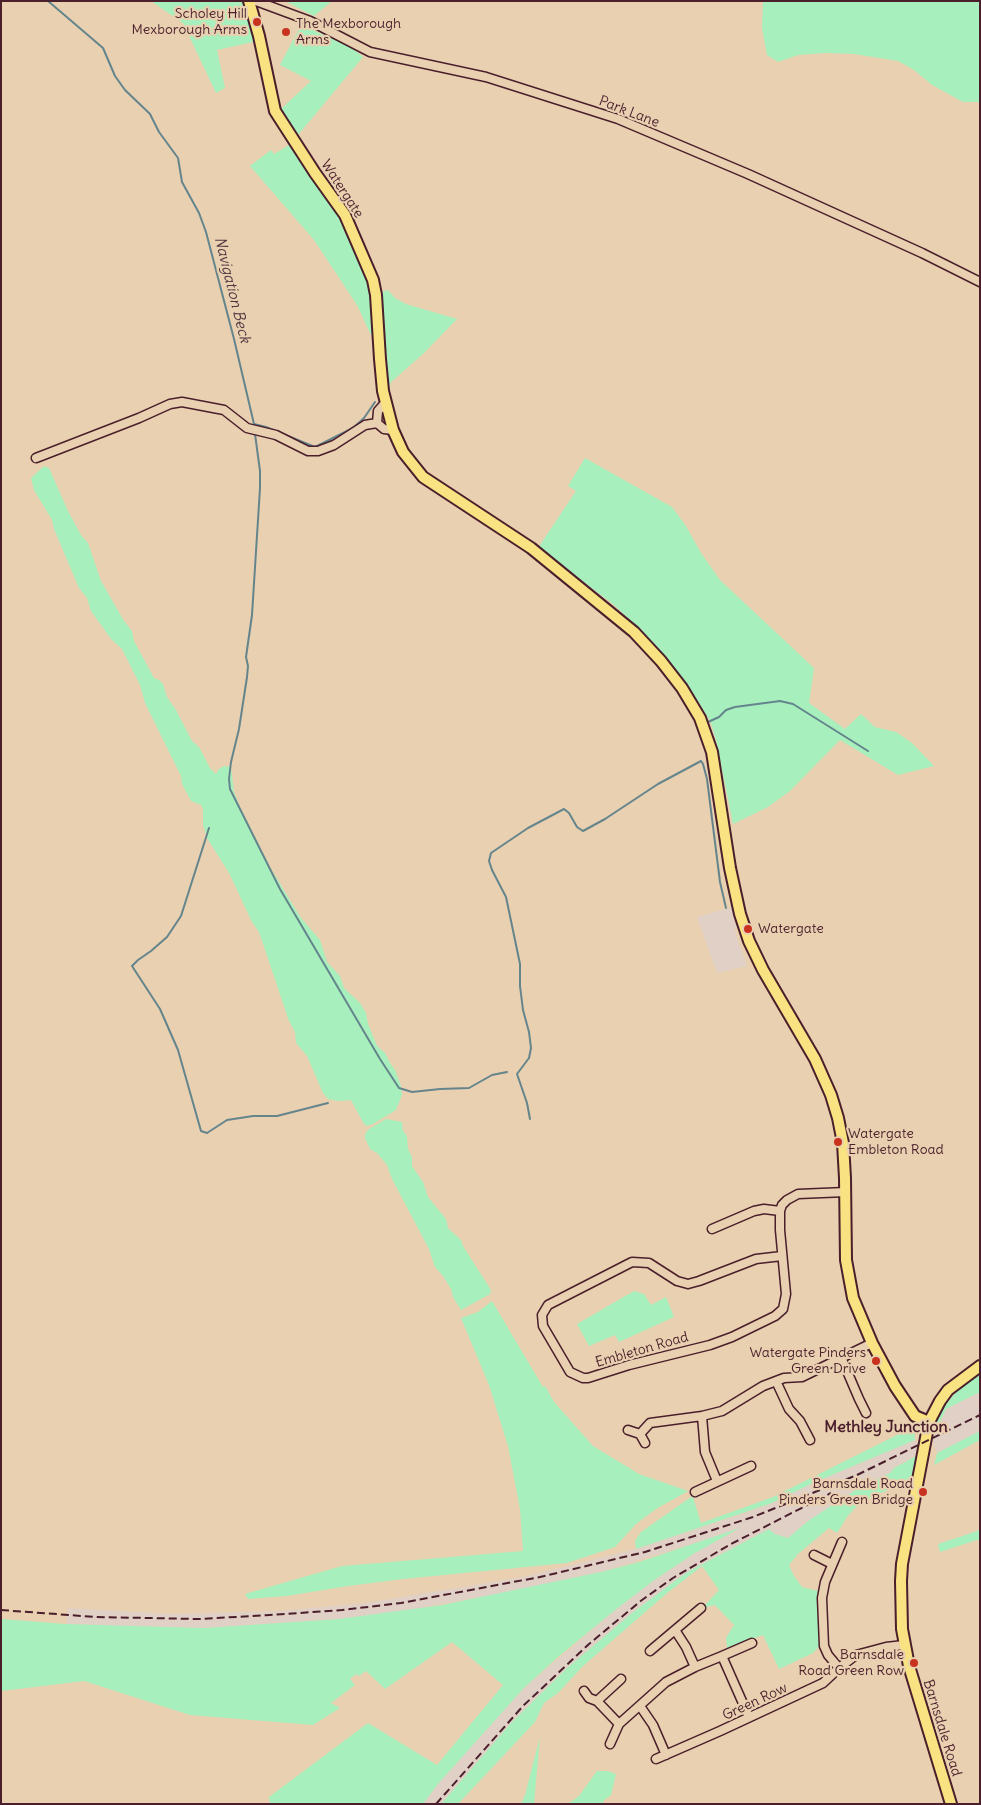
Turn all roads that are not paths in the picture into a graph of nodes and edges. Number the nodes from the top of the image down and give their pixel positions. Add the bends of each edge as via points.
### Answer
1 (249, 1) edge
2 (256, 1) edge
3 (980, 282) edge
4 (386, 402) junction
5 (377, 423) junction
6 (393, 430) junction
7 (36, 458) dead end
8 (846, 1192) junction
9 (780, 1211) junction
10 (712, 1229) dead end
11 (782, 1256) junction
12 (872, 1343) junction
13 (842, 1357) junction
14 (980, 1366) edge
15 (776, 1381) junction
16 (866, 1412) dead end
17 (702, 1416) junction
18 (929, 1422) junction
19 (628, 1430) dead end
20 (640, 1434) junction
21 (810, 1440) dead end
22 (645, 1443) dead end
23 (752, 1466) dead end
24 (717, 1481) junction
25 (695, 1492) dead end
26 (842, 1542) dead end
27 (814, 1555) dead end
28 (832, 1564) junction
29 (701, 1608) dead end
30 (675, 1630) junction
31 (752, 1643) dead end
32 (904, 1645) junction
33 (650, 1651) dead end
34 (722, 1656) junction
35 (695, 1667) junction
36 (839, 1668) junction
37 (621, 1679) dead end
38 (584, 1691) dead end
39 (597, 1701) junction
40 (640, 1706) junction
41 (749, 1717) junction
42 (619, 1724) junction
43 (610, 1744) dead end
44 (666, 1755) junction
45 (656, 1759) dead end
46 (951, 1804) edge

1 - 4 main road, Watergate via 275,112 345,215 373,280
2 - 3 street, Park Lane via 310,21 370,52 486,77 618,119 757,178
4 - 5 street via 378,411
4 - 6 main road, Watergate
5 - 6 street via 384,429
5 - 7 street via 365,425 327,448 308,451 276,435 247,428 224,410 182,402
6 - 8 main road, Watergate via 403,452 423,477 531,548 634,632 671,675 700,718 712,752 740,914 763,970 815,1058 831,1095 840,1127
8 - 9 street via 798,1194 787,1200
8 - 12 main road, Watergate via 848,1276
9 - 10 street via 754,1211
9 - 11 street, Embleton Road
11 - 11 street, Embleton Road via 786,1294 783,1308 775,1316 710,1344 583,1378 570,1372 543,1326 542,1315 548,1305 632,1262 649,1263 677,1281 688,1284 756,1259
12 - 13 street
12 - 18 main road, Watergate via 910,1410 918,1419
13 - 15 street via 802,1377
13 - 16 street
14 - 18 main road, Barnsdale Road via 948,1390
15 - 17 street via 722,1411
15 - 21 street via 789,1409
17 - 20 street via 650,1423
17 - 24 street via 705,1452
18 - 32 main road, Barnsdale Road via 902,1564
19 - 20 street
20 - 22 street
23 - 24 street
24 - 25 street
26 - 28 street
27 - 28 street
28 - 36 street via 823,1591 824,1641 828,1655
29 - 30 street
30 - 33 street
30 - 35 street
31 - 34 street
32 - 36 street, Green Row via 856,1655
32 - 46 main road, Barnsdale Road
34 - 35 street
34 - 41 street
35 - 40 street via 666,1682
36 - 41 street, Green Row via 823,1683
37 - 39 street
38 - 39 street
39 - 42 street
40 - 42 street
40 - 44 street via 653,1725
41 - 44 street, Green Row
42 - 43 street
44 - 45 street, Green Row

